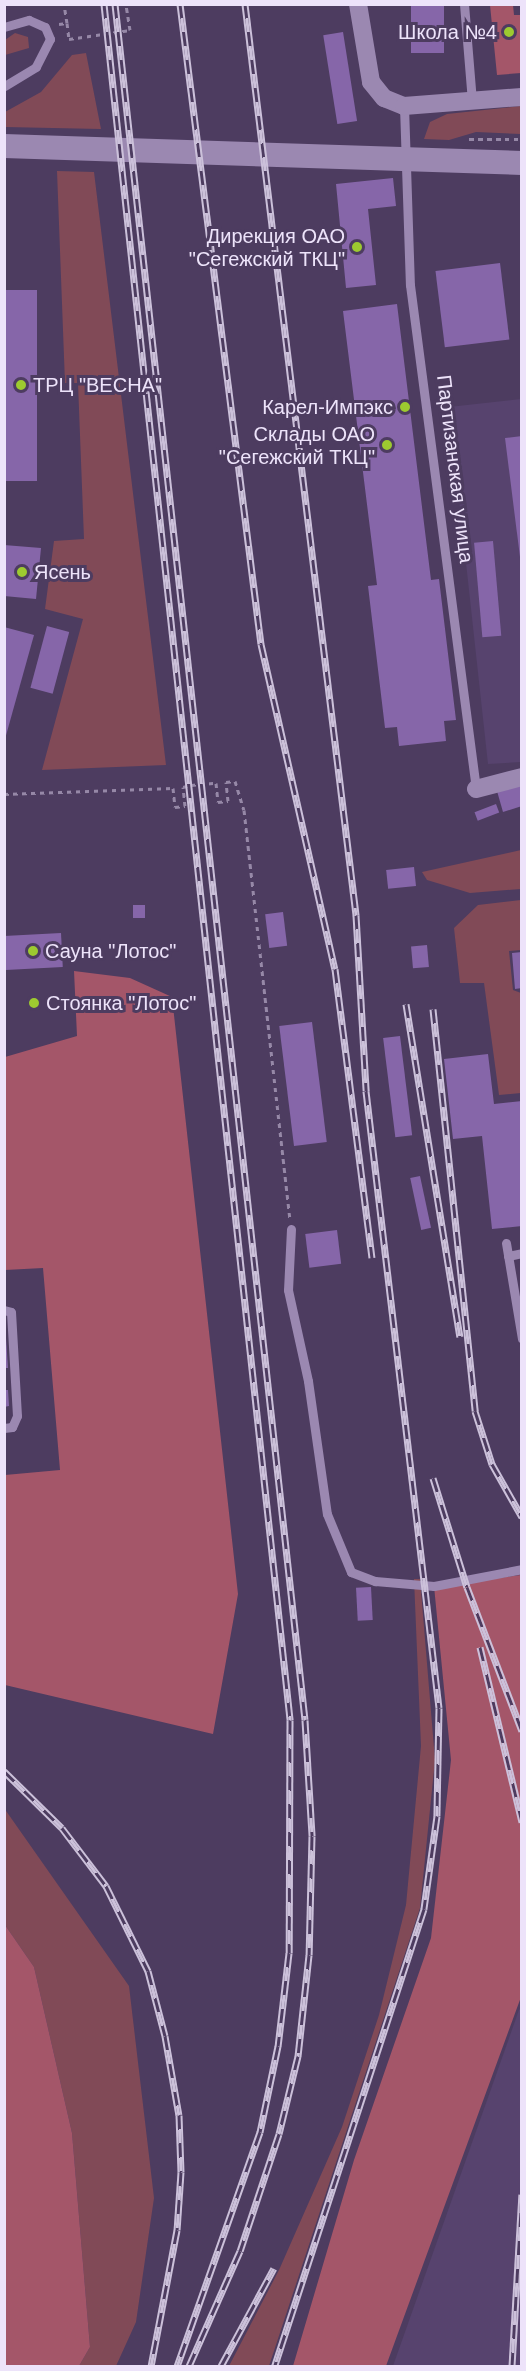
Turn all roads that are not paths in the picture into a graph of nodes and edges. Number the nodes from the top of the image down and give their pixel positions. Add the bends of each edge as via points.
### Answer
1 (358, 4) edge
2 (464, 4) edge
3 (4, 27) edge
4 (4, 86) edge
5 (522, 97) edge
6 (472, 101) junction
7 (404, 106) junction
8 (4, 146) edge
9 (522, 163) edge
10 (522, 777) edge
11 (476, 789) joint
12 (291, 1229) road end
13 (506, 1244) dead end
14 (522, 1253) edge
15 (508, 1256) junction
16 (4, 1310) edge
17 (522, 1339) edge
18 (4, 1428) edge
19 (522, 1569) edge

1 - 7 street via 371,82 384,98
2 - 6 lane
3 - 4 lane via 29,20 45,27 46,54
5 - 6 street
6 - 7 street
7 - 11 lane, Партизанская улица via 410,285
8 - 9 street
10 - 11 street, Партизанская улица
12 - 19 lane via 288,1290 308,1381 327,1514 351,1572 375,1581 434,1586
13 - 15 lane
14 - 15 lane
15 - 17 lane
16 - 18 lane via 11,1312 17,1416 12,1427

